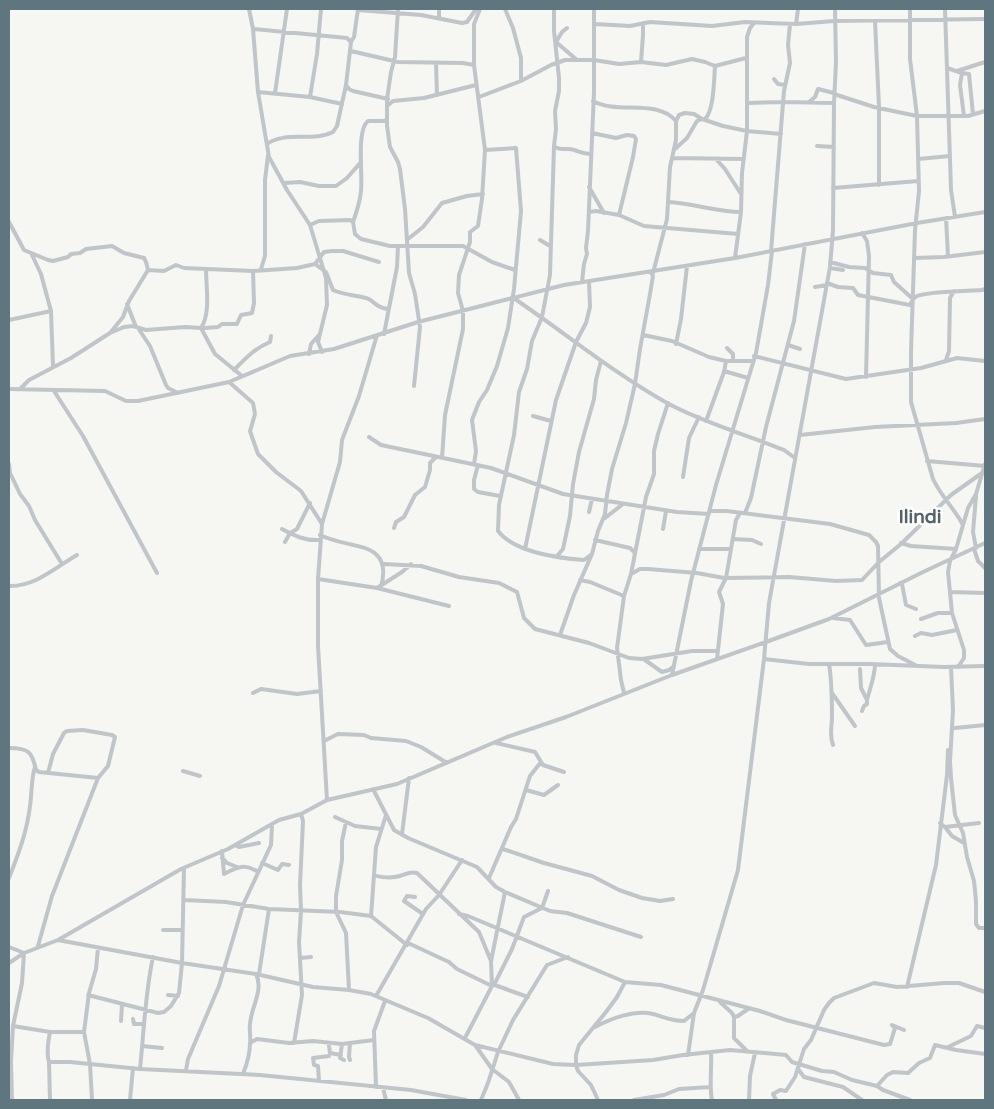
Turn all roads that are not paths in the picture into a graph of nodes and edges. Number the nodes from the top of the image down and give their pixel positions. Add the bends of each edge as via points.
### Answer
1 (249, 9) edge
2 (287, 9) edge
3 (321, 9) edge
4 (439, 9) edge
5 (476, 9) edge
6 (480, 9) edge
7 (505, 9) edge
8 (554, 9) edge
9 (594, 9) edge
10 (798, 9) edge
11 (835, 9) edge
12 (910, 9) edge
13 (945, 9) edge
14 (358, 10) edge
15 (398, 11) edge
16 (439, 18) junction
17 (945, 18) junction
18 (909, 19) junction
19 (985, 19) edge
20 (834, 21) junction
21 (875, 21) junction
22 (642, 23) junction
23 (754, 23) junction
24 (595, 24) junction
25 (790, 24) junction
26 (796, 24) junction
27 (567, 28) dead end
28 (252, 29) junction
29 (284, 33) junction
30 (318, 36) junction
31 (351, 42) junction
32 (556, 42) junction
33 (351, 51) junction
34 (746, 58) junction
35 (577, 60) junction
36 (594, 60) junction
37 (394, 62) junction
38 (558, 62) junction
39 (641, 62) junction
40 (985, 62) edge
41 (436, 63) junction
42 (474, 65) junction
43 (715, 66) junction
44 (947, 68) junction
45 (957, 71) junction
46 (962, 74) junction
47 (774, 78) dead end
48 (521, 81) junction
49 (785, 84) junction
50 (346, 85) junction
51 (476, 85) junction
52 (258, 92) junction
53 (275, 93) junction
54 (438, 94) junction
55 (834, 94) junction
56 (310, 97) junction
57 (479, 97) junction
58 (387, 99) junction
59 (393, 101) junction
60 (593, 101) junction
61 (784, 102) junction
62 (809, 102) junction
63 (748, 103) junction
64 (834, 103) junction
65 (342, 104) junction
66 (387, 106) junction
67 (879, 107) junction
68 (985, 110) edge
69 (973, 114) junction
70 (917, 116) junction
71 (964, 116) junction
72 (948, 117) junction
73 (703, 119) junction
74 (387, 120) junction
75 (676, 121) junction
76 (746, 131) junction
77 (592, 133) junction
78 (781, 134) junction
79 (267, 144) junction
80 (554, 146) junction
81 (817, 146) dead end
82 (834, 147) junction
83 (675, 149) junction
84 (485, 150) junction
85 (268, 152) junction
86 (590, 154) junction
87 (950, 156) junction
88 (673, 158) junction
89 (715, 159) junction
90 (744, 159) junction
91 (918, 159) junction
92 (361, 162) junction
93 (918, 181) junction
94 (284, 183) junction
95 (879, 185) junction
96 (589, 187) junction
97 (833, 188) junction
98 (482, 194) junction
99 (742, 196) junction
100 (668, 202) junction
101 (588, 212) junction
102 (741, 212) junction
103 (985, 212) edge
104 (604, 213) junction
105 (619, 215) junction
106 (955, 217) junction
107 (946, 218) junction
108 (9, 222) edge
109 (353, 222) junction
110 (917, 223) junction
111 (310, 225) junction
112 (664, 228) junction
113 (14, 232) junction
114 (862, 233) junction
115 (738, 234) junction
116 (9, 236) edge
117 (408, 239) junction
118 (832, 239) junction
119 (540, 240) dead end
120 (805, 244) junction
121 (398, 246) junction
122 (408, 246) junction
123 (550, 246) junction
124 (467, 249) junction
125 (772, 251) junction
126 (985, 252) edge
127 (32, 254) junction
128 (948, 256) junction
129 (735, 258) junction
130 (915, 258) junction
131 (320, 259) junction
132 (378, 262) dead end
133 (830, 262) junction
134 (315, 264) junction
135 (687, 266) junction
136 (830, 268) junction
137 (206, 269) junction
138 (261, 269) junction
139 (148, 270) junction
140 (323, 270) junction
141 (515, 270) junction
142 (654, 270) junction
143 (843, 270) dead end
144 (869, 270) junction
145 (252, 271) junction
146 (590, 281) junction
147 (582, 282) junction
148 (827, 284) junction
149 (815, 287) dead end
150 (546, 289) junction
151 (985, 289) edge
152 (954, 291) junction
153 (868, 296) junction
154 (512, 297) junction
155 (913, 299) junction
156 (127, 304) junction
157 (388, 309) junction
158 (50, 311) junction
159 (463, 311) junction
160 (542, 317) junction
161 (9, 320) edge
162 (418, 322) junction
163 (137, 328) junction
164 (203, 328) junction
165 (110, 333) junction
166 (384, 334) junction
167 (319, 335) junction
168 (377, 335) junction
169 (643, 335) junction
170 (271, 336) dead end
171 (576, 342) junction
172 (676, 344) junction
173 (788, 345) junction
174 (727, 348) dead end
175 (800, 349) dead end
176 (322, 352) junction
177 (309, 354) junction
178 (754, 358) junction
179 (946, 360) junction
180 (601, 361) junction
181 (726, 361) junction
182 (733, 361) junction
183 (985, 361) edge
184 (782, 363) junction
185 (54, 366) junction
186 (234, 370) junction
187 (911, 370) junction
188 (724, 371) junction
189 (812, 371) junction
190 (242, 376) junction
191 (866, 377) junction
192 (748, 378) junction
193 (229, 382) junction
194 (636, 384) junction
195 (414, 386) dead end
196 (9, 389) edge
197 (20, 389) junction
198 (54, 391) junction
199 (179, 393) junction
200 (668, 403) junction
201 (533, 416) dead end
202 (699, 417) junction
203 (985, 419) edge
204 (552, 421) junction
205 (706, 422) junction
206 (918, 425) junction
207 (731, 431) junction
208 (800, 435) junction
209 (369, 437) dead end
210 (763, 443) junction
211 (436, 457) junction
212 (442, 458) junction
213 (795, 458) junction
214 (927, 461) junction
215 (9, 464) edge
216 (476, 464) junction
217 (985, 465) edge
218 (506, 473) junction
219 (982, 473) junction
220 (683, 477) dead end
221 (539, 484) junction
222 (976, 494) junction
223 (572, 495) junction
224 (500, 496) junction
225 (592, 499) junction
226 (946, 500) junction
227 (606, 502) junction
228 (310, 503) junction
229 (623, 504) junction
230 (645, 508) junction
231 (666, 511) junction
232 (589, 512) dead end
233 (709, 512) junction
234 (742, 513) junction
235 (784, 517) junction
236 (603, 520) junction
237 (322, 524) junction
238 (963, 525) junction
239 (282, 528) dead end
240 (394, 528) dead end
241 (663, 529) dead end
242 (290, 533) junction
243 (320, 535) junction
244 (733, 539) junction
245 (320, 540) junction
246 (595, 540) junction
247 (285, 542) dead end
248 (901, 543) junction
249 (985, 543) edge
250 (760, 544) dead end
251 (525, 548) junction
252 (975, 548) junction
253 (699, 549) junction
254 (731, 549) junction
255 (956, 549) junction
256 (635, 553) junction
257 (592, 554) junction
258 (77, 555) dead end
259 (558, 555) junction
260 (634, 560) junction
261 (950, 560) junction
262 (879, 562) junction
263 (62, 564) junction
264 (384, 564) junction
265 (411, 564) junction
266 (985, 568) edge
267 (640, 569) junction
268 (157, 573) dead end
269 (694, 573) junction
270 (631, 574) junction
271 (774, 577) junction
272 (726, 578) junction
273 (318, 579) junction
274 (580, 580) junction
275 (900, 583) junction
276 (9, 586) edge
277 (379, 588) junction
278 (950, 592) junction
279 (985, 593) edge
280 (879, 594) junction
281 (624, 596) junction
282 (450, 606) dead end
283 (916, 609) dead end
284 (952, 613) junction
285 (831, 617) junction
286 (921, 619) dead end
287 (956, 630) junction
288 (560, 635) junction
289 (915, 636) dead end
290 (766, 642) junction
291 (888, 642) junction
292 (718, 651) junction
293 (618, 653) junction
294 (677, 654) junction
295 (644, 659) junction
296 (717, 659) junction
297 (764, 659) junction
298 (675, 664) junction
299 (829, 664) junction
300 (874, 664) junction
301 (917, 666) junction
302 (985, 666) edge
303 (951, 667) junction
304 (958, 667) junction
305 (860, 669) dead end
306 (672, 675) junction
307 (321, 691) junction
308 (832, 692) junction
309 (253, 693) dead end
310 (624, 693) junction
311 (867, 700) junction
312 (862, 711) dead end
313 (985, 725) edge
314 (855, 726) dead end
315 (953, 727) junction
316 (324, 740) junction
317 (495, 742) junction
318 (833, 745) dead end
319 (9, 748) edge
320 (541, 762) junction
321 (447, 763) junction
322 (35, 767) junction
323 (183, 772) dead end
324 (564, 772) dead end
325 (48, 773) junction
326 (200, 776) dead end
327 (98, 778) junction
328 (409, 778) junction
329 (558, 785) dead end
330 (373, 789) junction
331 (526, 790) junction
332 (327, 800) junction
333 (301, 814) junction
334 (386, 815) junction
335 (335, 817) dead end
336 (346, 822) junction
337 (940, 823) junction
338 (979, 823) dead end
339 (960, 825) junction
340 (272, 826) junction
341 (945, 827) junction
342 (381, 829) junction
343 (939, 832) junction
344 (402, 834) junction
345 (259, 843) dead end
346 (964, 843) junction
347 (235, 845) junction
348 (503, 849) junction
349 (222, 851) junction
350 (222, 858) junction
351 (462, 860) junction
352 (262, 863) junction
353 (289, 865) dead end
354 (184, 868) junction
355 (237, 868) junction
356 (258, 872) junction
357 (374, 875) junction
358 (9, 878) edge
359 (489, 878) junction
360 (548, 891) dead end
361 (505, 892) junction
362 (439, 895) junction
363 (415, 898) dead end
364 (673, 899) dead end
365 (184, 900) junction
366 (243, 905) junction
367 (269, 908) junction
368 (542, 908) junction
369 (301, 911) junction
370 (336, 912) junction
371 (423, 914) junction
372 (460, 914) junction
373 (371, 916) junction
374 (985, 928) edge
375 (497, 929) junction
376 (163, 930) dead end
377 (182, 930) junction
378 (517, 936) junction
379 (641, 937) dead end
380 (58, 940) junction
381 (407, 944) junction
382 (38, 946) junction
383 (9, 947) edge
384 (98, 948) junction
385 (24, 953) junction
386 (154, 957) junction
387 (311, 957) dead end
388 (568, 957) junction
389 (300, 958) junction
390 (491, 961) junction
391 (9, 963) edge
392 (182, 963) junction
393 (224, 969) junction
394 (257, 974) junction
395 (625, 982) junction
396 (301, 984) junction
397 (493, 985) junction
398 (907, 987) junction
399 (349, 990) junction
400 (985, 992) edge
401 (88, 995) junction
402 (168, 995) dead end
403 (700, 995) junction
404 (178, 996) junction
405 (376, 996) junction
406 (528, 997) junction
407 (385, 1001) junction
408 (720, 1002) junction
409 (122, 1004) junction
410 (748, 1009) junction
411 (144, 1010) junction
412 (694, 1013) junction
413 (734, 1017) junction
414 (133, 1018) dead end
415 (121, 1021) dead end
416 (684, 1021) junction
417 (143, 1024) junction
418 (692, 1025) junction
419 (13, 1026) junction
420 (817, 1027) junction
421 (594, 1028) junction
422 (985, 1028) edge
423 (904, 1030) dead end
424 (50, 1032) junction
425 (84, 1032) junction
426 (465, 1038) junction
427 (374, 1040) junction
428 (250, 1043) junction
429 (294, 1043) junction
430 (350, 1043) junction
431 (342, 1044) junction
432 (475, 1045) junction
433 (142, 1046) junction
434 (329, 1046) dead end
435 (948, 1047) dead end
436 (162, 1048) dead end
437 (748, 1051) junction
438 (498, 1052) junction
439 (711, 1052) junction
440 (755, 1053) junction
441 (985, 1054) edge
442 (340, 1055) junction
443 (688, 1055) junction
444 (329, 1056) dead end
445 (344, 1060) dead end
446 (350, 1060) dead end
447 (49, 1062) junction
448 (90, 1064) junction
449 (799, 1064) junction
450 (576, 1065) junction
451 (133, 1068) junction
452 (140, 1069) junction
453 (492, 1069) junction
454 (798, 1069) junction
455 (186, 1070) junction
456 (243, 1074) junction
457 (319, 1082) junction
458 (877, 1086) junction
459 (376, 1087) junction
460 (710, 1087) junction
461 (383, 1088) junction
462 (652, 1099) edge
463 (11, 1100) edge
464 (50, 1100) edge
465 (92, 1100) edge
466 (130, 1100) edge
467 (386, 1100) edge
468 (466, 1100) edge
469 (481, 1100) edge
470 (519, 1100) edge
471 (598, 1100) edge
472 (634, 1100) edge
473 (712, 1100) edge
474 (749, 1100) edge
475 (776, 1100) edge
476 (862, 1100) edge
477 (910, 1100) edge

1 - 28 street
2 - 29 street
3 - 30 street
4 - 16 street
5 - 16 street via 466,23
6 - 42 street via 474,24
7 - 48 street via 521,58
8 - 32 street
9 - 24 street
10 - 26 street
11 - 20 street
12 - 18 street
13 - 17 street
14 - 15 street
14 - 31 street
15 - 16 street
15 - 37 street
17 - 18 street
17 - 19 street
17 - 44 street
18 - 21 street
18 - 70 street
20 - 21 street
20 - 26 street
20 - 55 street
21 - 67 street
22 - 23 street via 712,26
22 - 24 street via 630,26
22 - 39 street
23 - 25 street
23 - 34 street via 747,37
24 - 36 street
25 - 26 street
25 - 49 street via 790,63
27 - 32 street
28 - 29 street
28 - 52 street
29 - 30 street
29 - 53 street
30 - 31 street via 347,38
30 - 56 street
31 - 33 street
32 - 35 street
32 - 38 street
33 - 37 street
33 - 50 street
34 - 43 street
34 - 63 street
35 - 36 street
35 - 38 street
36 - 39 street
36 - 60 street
37 - 41 street
37 - 58 street
38 - 48 street
38 - 80 street
39 - 43 street via 666,65 692,59
40 - 45 street
41 - 42 street
41 - 54 street
42 - 51 street
43 - 73 street via 711,109
44 - 45 street
44 - 72 street
45 - 46 street
46 - 69 street via 969,74
46 - 71 street via 960,85
47 - 49 street via 778,84
48 - 57 street
49 - 61 street
50 - 58 street via 353,91
50 - 65 street
51 - 54 street
51 - 57 street
52 - 53 street
52 - 79 street
53 - 56 street
54 - 59 street
55 - 62 street via 818,89
55 - 64 street
55 - 67 street
56 - 65 street
57 - 84 street
58 - 59 street
58 - 66 street
59 - 66 street
60 - 75 street via 624,108 658,109
60 - 77 street
61 - 62 street
61 - 63 street
61 - 78 street
62 - 64 street
63 - 76 street
64 - 82 street
65 - 79 street via 331,134 278,138
66 - 74 street
67 - 70 street
67 - 95 street
68 - 69 street
69 - 71 street
70 - 72 street
70 - 91 street
71 - 72 street
72 - 87 street
73 - 75 street via 685,113
73 - 76 street
73 - 83 street via 697,121 687,138
74 - 92 street via 364,124
74 - 117 street via 390,147 398,162
75 - 83 street
76 - 78 street
76 - 90 street
77 - 86 street
77 - 105 street via 636,138
78 - 125 street
79 - 85 street
80 - 86 street
80 - 123 street
81 - 82 street
82 - 97 street
83 - 88 street
84 - 98 street
84 - 141 street via 513,147 517,151 521,214
85 - 94 street
85 - 138 street via 265,256
86 - 96 street
87 - 91 street
87 - 106 street
88 - 89 street
88 - 100 street
89 - 90 street
89 - 99 street via 726,169
90 - 99 street
91 - 93 street
92 - 94 street via 336,186
92 - 109 street via 359,207
93 - 95 street
93 - 110 street
94 - 111 street
95 - 97 street
96 - 101 street
96 - 104 street
97 - 118 street
98 - 117 street via 442,203 423,227
98 - 124 street via 478,226 470,232
99 - 102 street
100 - 102 street via 689,203 722,212
100 - 112 street
101 - 104 street
101 - 147 street via 587,254
102 - 115 street
103 - 106 street
104 - 105 street
105 - 112 street via 641,226
106 - 107 street
107 - 110 street
107 - 128 street
108 - 113 street
109 - 111 street via 319,221
109 - 121 street via 357,237
110 - 114 street
110 - 130 street
111 - 131 street
112 - 115 street
112 - 142 street
113 - 116 street
113 - 127 street via 24,250
114 - 118 street
114 - 144 street via 867,241
115 - 129 street
117 - 122 street
118 - 120 street
118 - 133 street
119 - 123 street
120 - 125 street
120 - 173 street via 797,308
121 - 122 street
121 - 157 street
122 - 124 street
122 - 162 street via 409,273
123 - 150 street via 550,275
124 - 141 street
124 - 159 street via 458,284
125 - 129 street
125 - 178 street
126 - 128 street
127 - 139 street via 54,261 86,249 112,246 144,258
127 - 158 street via 41,274
128 - 130 street
129 - 135 street
130 - 155 street
131 - 132 street via 324,252 343,251
131 - 134 street
131 - 140 street
133 - 136 street
133 - 144 street
134 - 138 street
134 - 140 street
135 - 142 street
135 - 172 street
136 - 143 street
136 - 148 street
137 - 139 street via 176,265 164,271
137 - 145 street
137 - 164 street
138 - 145 street
139 - 156 street
140 - 157 street via 334,290 368,298 376,306
140 - 167 street via 328,298
141 - 154 street
142 - 146 street
142 - 169 street
144 - 153 street
144 - 155 street via 891,275 894,282
145 - 164 street via 252,313 241,315 237,324
146 - 147 street
146 - 171 street via 590,307
147 - 150 street
148 - 149 street
148 - 153 street via 853,288 858,295
148 - 189 street
150 - 154 street
150 - 160 street
151 - 152 street
152 - 155 street via 919,295
152 - 179 street via 950,298
153 - 155 street via 910,305
153 - 191 street
154 - 159 street
154 - 160 street
154 - 216 street via 508,328 497,366 472,420
155 - 187 street
156 - 163 street
156 - 165 street via 123,317
157 - 166 street
158 - 161 street
158 - 185 street
159 - 162 street
159 - 212 street via 461,341 445,416
160 - 171 street
160 - 218 street via 532,341 519,392
162 - 166 street
162 - 195 street
163 - 164 street
163 - 165 street via 124,327
163 - 199 street via 150,346 166,385
164 - 186 street via 215,354
165 - 185 street
166 - 168 street
167 - 176 street via 318,345
167 - 177 street via 310,346
168 - 176 street
168 - 237 street via 342,440 340,462
169 - 172 street
169 - 194 street
170 - 186 street via 270,342 249,355
171 - 180 street
171 - 204 street
172 - 181 street
173 - 175 street
173 - 184 street
174 - 182 street via 734,354
176 - 177 street
177 - 190 street via 290,356
178 - 182 street
178 - 184 street
178 - 192 street
179 - 183 street
179 - 187 street
180 - 194 street
180 - 223 street via 578,452
181 - 182 street
181 - 188 street
184 - 189 street
184 - 210 street
185 - 197 street
186 - 190 street
187 - 191 street
187 - 206 street via 912,404
188 - 192 street
188 - 205 street
189 - 191 street via 846,379
189 - 208 street
190 - 193 street
192 - 207 street
193 - 199 street
193 - 228 street via 255,406 250,430 258,454 301,491
194 - 200 street
194 - 227 street via 612,468
196 - 197 street
197 - 198 street
198 - 199 street via 105,391 129,402
198 - 268 street via 83,436
200 - 202 street
200 - 230 street via 655,447 655,468
201 - 204 street
202 - 205 street
202 - 220 street via 689,438
203 - 206 street
204 - 221 street
205 - 207 street
206 - 208 street
206 - 214 street
207 - 210 street
207 - 233 street
208 - 213 street
209 - 211 street via 381,445
210 - 213 street via 784,450
210 - 234 street via 752,498
211 - 212 street
211 - 240 street via 430,463 425,487 415,495 404,517 396,522
212 - 216 street
213 - 235 street
214 - 217 street
214 - 226 street via 932,479
215 - 263 street via 16,487
216 - 218 street
216 - 224 street via 474,489
217 - 219 street
218 - 221 street
218 - 224 street
219 - 222 street
219 - 226 street
221 - 223 street
221 - 251 street
222 - 238 street
222 - 252 street
223 - 225 street
223 - 259 street via 563,548
224 - 251 street via 498,531
225 - 227 street
225 - 232 street
226 - 238 street
226 - 248 street
227 - 229 street
227 - 236 street
228 - 237 street
228 - 242 street via 297,529
229 - 230 street
229 - 236 street
230 - 231 street
230 - 256 street
231 - 233 street
231 - 241 street
233 - 234 street via 727,510
233 - 253 street
234 - 235 street
234 - 244 street via 736,520
235 - 262 street via 830,524 868,535 877,543
235 - 271 street
236 - 246 street
237 - 243 street
238 - 255 street
239 - 242 street
242 - 245 street via 308,541
242 - 247 street
243 - 245 street
243 - 264 street via 372,550
244 - 250 street
244 - 254 street
245 - 273 street
246 - 256 street via 626,546
246 - 257 street
248 - 255 street
248 - 262 street
249 - 252 street
251 - 259 street via 542,555
252 - 261 street
252 - 266 street via 978,561
253 - 254 street
253 - 269 street
254 - 272 street
255 - 261 street
256 - 260 street
257 - 259 street via 584,560
257 - 274 street
258 - 263 street
260 - 267 street
260 - 270 street
261 - 275 street
261 - 278 street
262 - 271 street via 861,580
262 - 280 street
263 - 276 street via 28,585
264 - 265 street
264 - 277 street
265 - 277 street
265 - 288 street via 459,577 503,584 519,595 522,614 533,627
267 - 269 street
267 - 270 street
269 - 272 street
269 - 294 street
270 - 281 street
271 - 272 street
271 - 290 street
272 - 292 street via 719,592 723,604
273 - 277 street
273 - 307 street
274 - 281 street
274 - 288 street
275 - 280 street
275 - 283 street via 906,605
277 - 282 street
278 - 279 street
278 - 284 street
280 - 285 street
280 - 291 street
281 - 293 street
284 - 286 street via 938,613
284 - 287 street
285 - 290 street
285 - 291 street via 850,620 866,644
287 - 289 street
287 - 304 street via 964,653
288 - 293 street
290 - 296 street
290 - 297 street
291 - 301 street via 892,653
292 - 294 street
292 - 296 street
293 - 295 street
293 - 310 street
294 - 295 street
294 - 298 street
295 - 298 street via 662,672
296 - 306 street
297 - 299 street
297 - 403 street via 738,870
298 - 306 street
299 - 300 street
299 - 308 street
300 - 301 street
300 - 311 street
301 - 303 street
302 - 304 street
303 - 304 street
303 - 315 street
305 - 311 street via 861,688
306 - 310 street
307 - 309 street via 298,694 261,689
307 - 316 street
308 - 314 street
308 - 318 street via 830,737
310 - 317 street
311 - 312 street
313 - 315 street
315 - 337 street
315 - 339 street via 951,778 955,815
316 - 321 street via 338,734 406,741
316 - 332 street
317 - 320 street via 535,752
317 - 321 street
319 - 322 street via 29,753
320 - 324 street via 547,768
320 - 331 street via 530,776
321 - 328 street
322 - 325 street
322 - 358 street via 25,836
323 - 326 street
325 - 327 street
325 - 327 street via 64,733 88,730 116,738 108,766
327 - 382 street via 52,896
328 - 330 street
328 - 344 street
329 - 331 street via 544,795
330 - 332 street
330 - 334 street
331 - 348 street
332 - 333 street
333 - 340 street
333 - 369 street
334 - 342 street
334 - 344 street via 392,828
335 - 336 street
336 - 342 street via 363,828
336 - 370 street
337 - 341 street
337 - 343 street
338 - 339 street
339 - 341 street
339 - 346 street
340 - 347 street
340 - 352 street via 272,845
341 - 343 street
341 - 346 street
342 - 357 street
343 - 398 street via 931,888
344 - 351 street
345 - 347 street
346 - 374 street via 974,881 976,922 979,928
347 - 349 street
348 - 359 street
348 - 364 street via 592,876 642,898
349 - 350 street
349 - 354 street
350 - 355 street
350 - 355 street via 224,874
351 - 359 street
351 - 362 street
352 - 353 street via 278,870 282,864
352 - 356 street
354 - 365 street
354 - 380 street
355 - 356 street via 251,867
356 - 366 street
357 - 362 street via 398,877 415,872
357 - 373 street
359 - 361 street
360 - 368 street
361 - 368 street
361 - 375 street
362 - 371 street
362 - 372 street
363 - 371 street via 408,896 404,900
365 - 366 street
365 - 377 street
366 - 367 street
366 - 393 street
367 - 369 street
367 - 394 street
368 - 378 street via 524,917
368 - 379 street
369 - 370 street
369 - 389 street
370 - 373 street
370 - 399 street via 346,933
371 - 381 street
372 - 375 street
372 - 390 street via 479,932
373 - 381 street
375 - 378 street
375 - 390 street
376 - 377 street
377 - 392 street
378 - 388 street
378 - 397 street
380 - 382 street
380 - 384 street
381 - 397 street
381 - 405 street
382 - 385 street
383 - 385 street
384 - 386 street
384 - 401 street via 96,970
385 - 391 street
385 - 419 street
386 - 392 street
386 - 411 street
387 - 389 street
388 - 395 street
388 - 406 street via 547,965
389 - 396 street
390 - 397 street
392 - 393 street
392 - 404 street
393 - 394 street
393 - 455 street
394 - 396 street
394 - 428 street via 259,984 251,1016
395 - 403 street via 662,985
395 - 421 street
396 - 399 street
396 - 429 street
397 - 406 street
397 - 426 street
398 - 400 street via 959,983
398 - 420 street via 873,983 834,998
399 - 405 street
401 - 409 street
401 - 425 street
402 - 404 street
403 - 408 street
403 - 412 street
404 - 411 street via 161,1013
405 - 407 street
406 - 438 street
407 - 426 street
407 - 427 street via 375,1025
408 - 410 street
408 - 413 street
409 - 411 street
409 - 415 street
410 - 413 street
410 - 420 street
411 - 417 street
412 - 416 street
412 - 418 street
413 - 437 street via 734,1038
414 - 417 street via 134,1024
416 - 418 street
416 - 421 street via 645,1013 613,1018
417 - 433 street
418 - 443 street
419 - 424 street
419 - 463 street
420 - 423 street via 888,1045 895,1028 892,1025
420 - 449 street
421 - 450 street via 579,1045
422 - 435 street via 977,1026 971,1036
424 - 425 street
424 - 447 street
425 - 448 street
426 - 432 street
427 - 430 street
427 - 459 street
428 - 429 street via 257,1039
428 - 456 street
429 - 431 street
430 - 431 street
430 - 446 street
431 - 442 street
432 - 438 street
432 - 453 street
433 - 436 street
433 - 452 street
434 - 442 street via 330,1053
437 - 439 street
437 - 440 street
438 - 450 street via 553,1064
438 - 453 street
439 - 443 street
439 - 460 street
440 - 449 street via 786,1055
440 - 474 street
441 - 458 street via 935,1045 930,1058 908,1073 888,1074
442 - 445 street
443 - 450 street
444 - 457 street via 313,1058 314,1065 318,1066
447 - 448 street
447 - 464 street
448 - 451 street
448 - 465 street
449 - 454 street
449 - 458 street
450 - 471 street
451 - 452 street
451 - 466 street
452 - 455 street
453 - 469 street
453 - 470 street via 509,1082
454 - 475 street via 786,1091 773,1094
454 - 476 street via 804,1077 843,1087
455 - 456 street
456 - 457 street
457 - 459 street
458 - 477 street
459 - 461 street
460 - 462 street via 679,1090
460 - 473 street
461 - 467 street
461 - 468 street
462 - 472 street

